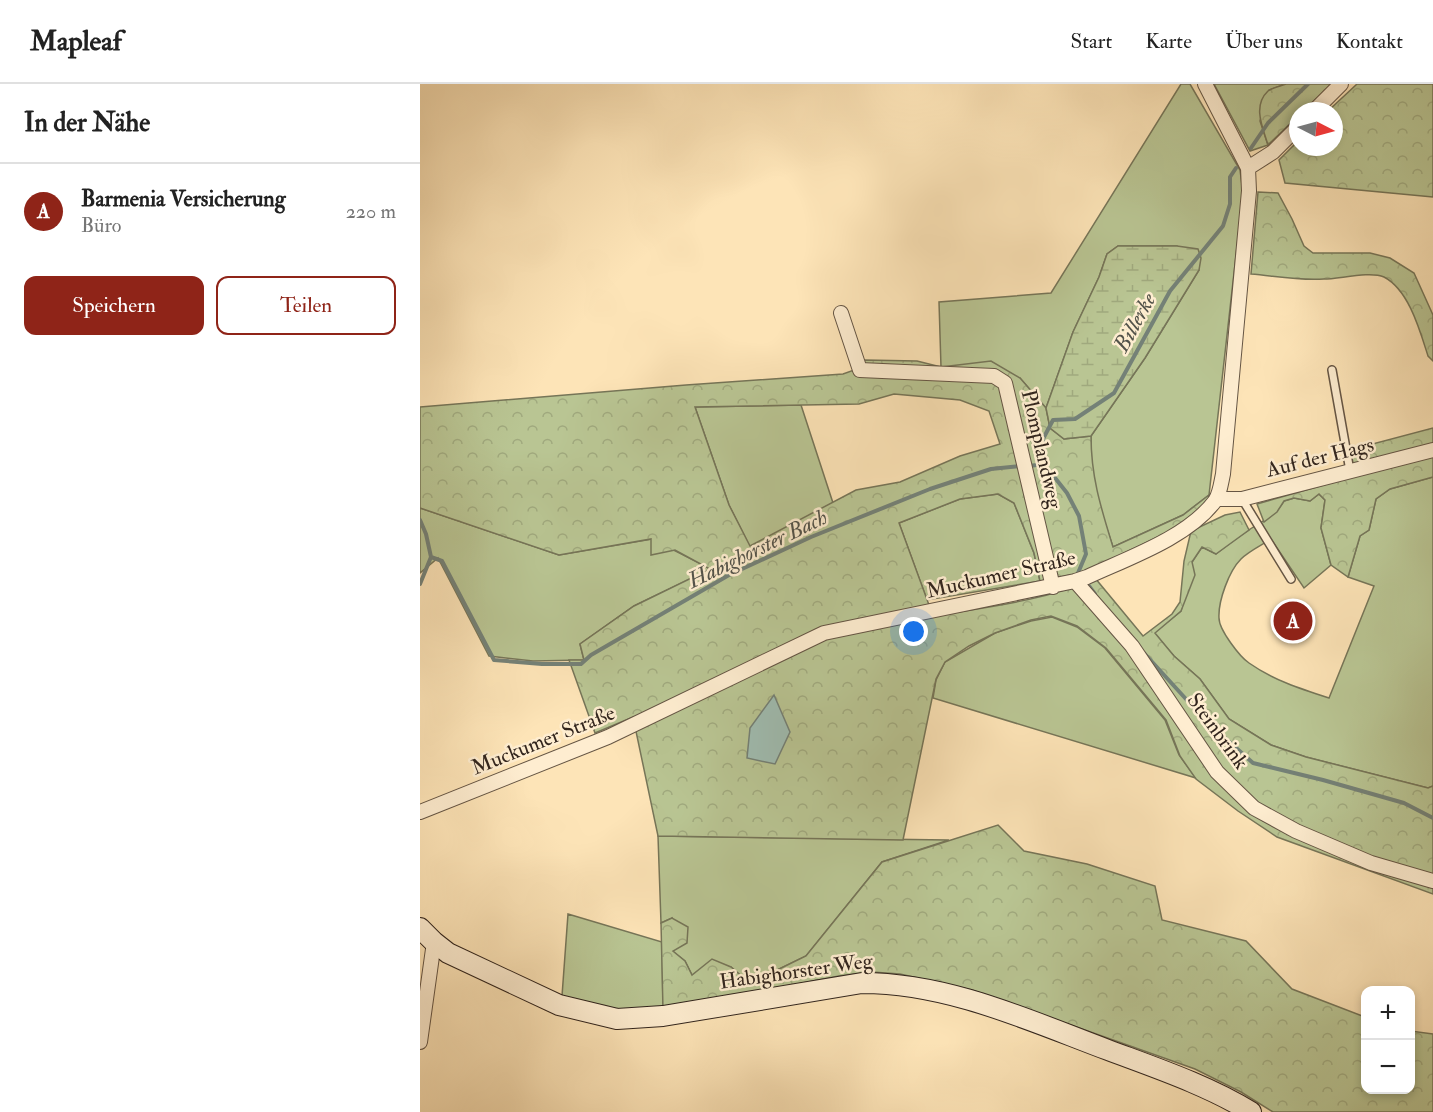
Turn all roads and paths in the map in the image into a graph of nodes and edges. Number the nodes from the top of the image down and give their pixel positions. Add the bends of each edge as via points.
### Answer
1 (1205, 84) edge
2 (1341, 84) edge
3 (1323, 102) edge
4 (1289, 136) edge
5 (1248, 168) junction
6 (841, 313) dead end
7 (1332, 370) dead end
8 (1433, 450) edge
9 (1350, 471) junction
10 (1216, 499) junction
11 (1242, 499) junction
12 (1291, 579) dead end
13 (1075, 581) junction
14 (1053, 587) junction
15 (420, 812) edge
16 (1433, 881) edge
17 (420, 928) edge
18 (434, 942) junction
19 (420, 1042) edge
20 (1251, 1112) edge

1 - 5 street, Muckumer Straße
2 - 3 street
4 - 5 street
5 - 10 street, Muckumer Straße via 1223,474
6 - 14 street, Plomplandweg via 860,370 994,376 1005,383
7 - 9 lane
8 - 9 street, Auf der Hags
9 - 11 street, Auf der Hags
10 - 11 street, Auf der Hags
10 - 13 street, Muckumer Straße via 1194,523
11 - 12 lane
13 - 14 street, Muckumer Straße
13 - 16 street, Steinbrink via 1132,646 1217,772 1254,808 1371,863
14 - 15 street, Muckumer Straße via 824,633 608,737
17 - 18 street, Habighorster Weg
18 - 19 street
18 - 20 street, Habighorster Weg via 448,953 559,1005 617,1019 663,1016 862,983 931,990 1016,1016 1185,1080

